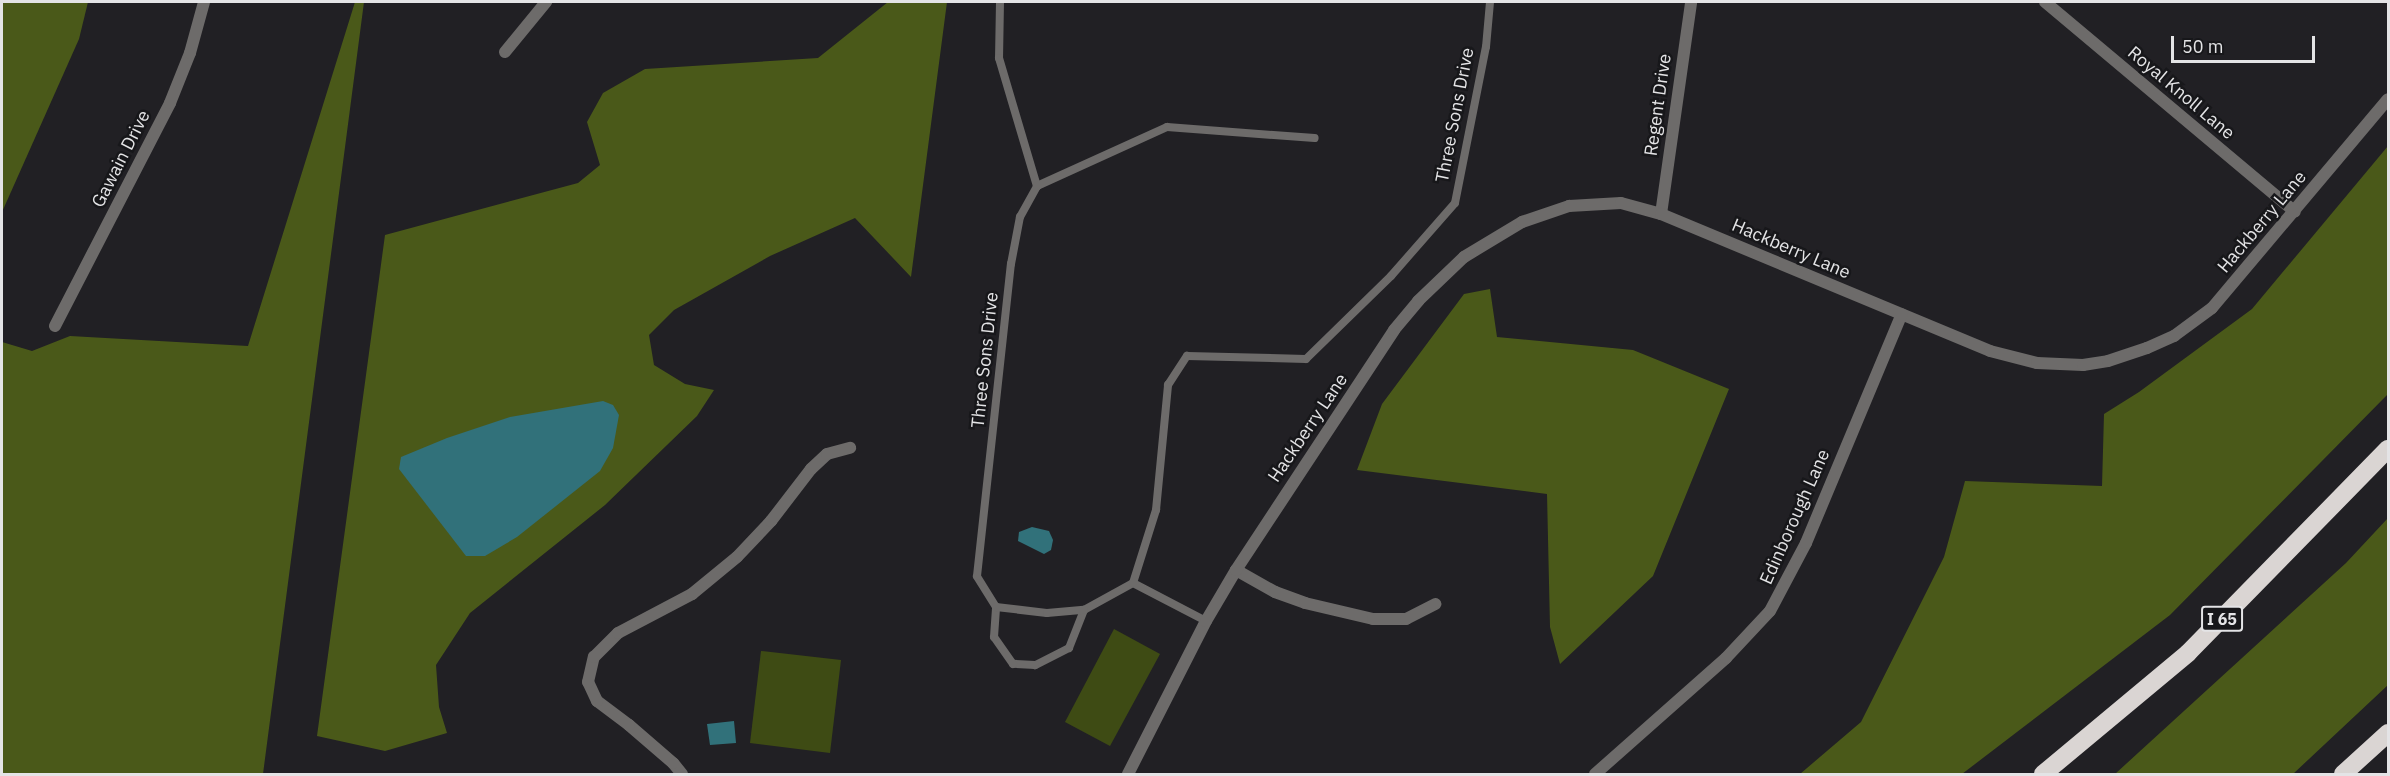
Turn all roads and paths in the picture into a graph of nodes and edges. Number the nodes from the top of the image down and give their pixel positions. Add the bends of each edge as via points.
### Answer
1 (204, 2) edge
2 (546, 2) edge
3 (1000, 2) edge
4 (1490, 2) edge
5 (1690, 2) edge
6 (2045, 2) edge
7 (504, 52) dead end
8 (2388, 99) edge
9 (1316, 138) dead end
10 (1037, 186) junction
11 (2295, 212) junction
12 (1661, 214) junction
13 (1902, 315) junction
14 (56, 326) dead end
15 (850, 448) dead end
16 (2388, 449) edge
17 (1236, 570) junction
18 (1133, 584) junction
19 (1435, 604) dead end
20 (996, 607) junction
21 (1084, 610) junction
22 (1206, 621) junction
23 (2388, 733) edge
24 (682, 774) edge
25 (1128, 774) edge
26 (1595, 774) edge
27 (2043, 774) edge
28 (2343, 774) edge

1 - 14 street, Gawain Drive via 190,53 170,103
2 - 7 street
3 - 10 lane via 999,58
4 - 18 lane, Three Sons Drive via 1455,203 1391,276 1306,359 1187,356 1168,385 1156,510
5 - 12 street, Regent Drive
6 - 11 street, Royal Knoll Lane
8 - 11 street, Hackberry Lane
9 - 10 lane via 1167,127
10 - 20 lane, Three Sons Drive via 1020,217 1011,264 977,576
11 - 13 street, Hackberry Lane via 2203,315 2165,340 2108,361 2061,366 2012,358
12 - 13 street, Hackberry Lane
12 - 17 street, Hackberry Lane via 1621,203 1569,206 1522,222 1464,256 1394,330
13 - 26 street, Edinborough Lane via 1806,543 1770,611 1726,658
15 - 24 street via 827,454 771,521 692,594 618,633 594,657 588,682 597,701 638,732
16 - 27 highway, I 65 via 2188,653
17 - 19 street via 1275,592 1305,603 1373,619 1407,619
17 - 22 street, Hackberry Lane
18 - 21 lane
18 - 22 lane
20 - 21 lane via 1047,613
20 - 21 lane via 994,637 1013,664 1035,665 1069,648
22 - 25 street, Hackberry Lane
23 - 28 highway

